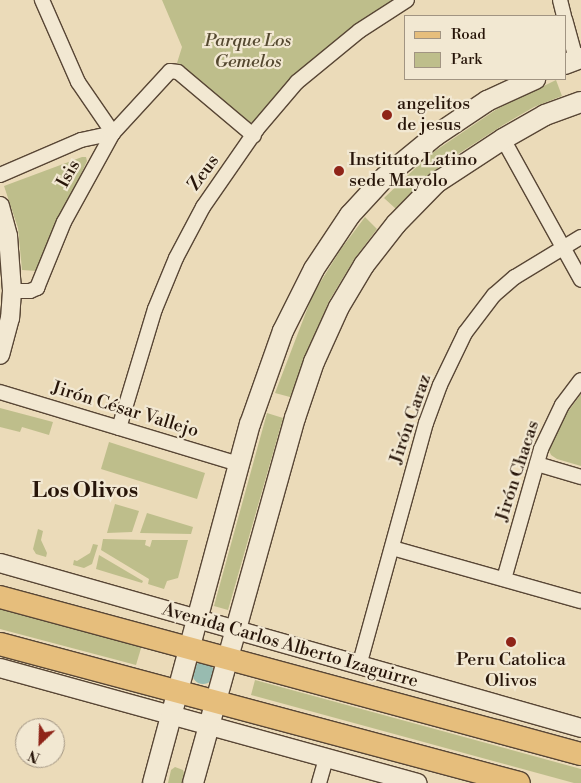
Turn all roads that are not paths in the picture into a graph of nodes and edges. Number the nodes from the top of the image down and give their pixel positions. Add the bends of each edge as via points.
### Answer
1 (42, 0) edge
2 (407, 0) edge
3 (560, 0) edge
4 (563, 15) edge
5 (566, 26) edge
6 (574, 60) edge
7 (532, 80) edge
8 (581, 102) edge
9 (112, 133) junction
10 (254, 136) junction
11 (503, 139) junction
12 (0, 175) edge
13 (0, 206) edge
14 (581, 237) edge
15 (563, 246) junction
16 (581, 280) edge
17 (12, 291) junction
18 (0, 355) edge
19 (581, 380) edge
20 (0, 392) edge
21 (119, 428) junction
22 (239, 464) junction
23 (537, 464) junction
24 (581, 476) edge
25 (392, 548) junction
26 (0, 563) edge
27 (504, 580) junction
28 (0, 597) edge
29 (581, 601) edge
30 (197, 620) junction
31 (235, 631) junction
32 (0, 644) edge
33 (189, 649) junction
34 (227, 660) junction
35 (359, 666) junction
36 (0, 668) edge
37 (177, 691) junction
38 (215, 702) junction
39 (170, 716) junction
40 (209, 726) junction
41 (581, 728) edge
42 (581, 754) edge
43 (326, 758) junction
44 (153, 783) edge
45 (193, 783) edge
46 (319, 783) edge
47 (417, 783) edge
48 (519, 783) edge

1 - 9 street via 78,82
2 - 10 street, Zeus via 359,31 298,82
3 - 4 street
5 - 6 street
7 - 22 main road via 487,102 435,136 385,177 350,215 314,269 283,331
8 - 11 main road via 545,115
9 - 10 street, Isis via 170,71 178,72
9 - 12 street via 80,140
9 - 17 street, Isis via 64,222 41,282 30,291
10 - 21 street, Zeus via 203,207 176,258 155,309
11 - 15 street
11 - 31 main road via 436,183 396,224 364,265 339,308 314,362 295,418
13 - 17 street via 8,236
14 - 15 street, Jirón Caraz
15 - 16 street
15 - 25 street, Jirón Caraz via 494,294 465,333 426,423
17 - 18 street via 10,318
19 - 23 street, Jirón Chacas via 550,427
20 - 21 street, Jirón César Vallejo
21 - 22 street, Jirón César Vallejo
22 - 30 main road
23 - 24 street
23 - 27 street, Jirón Chacas
25 - 27 street
25 - 35 street, Jirón Caraz
26 - 30 street, Avenida Carlos Alberto Izaguirre
27 - 29 street
28 - 33 main road, Avenida Carlos Alberto Izaguirre
30 - 31 street, Avenida Carlos Alberto Izaguirre
30 - 33 main road
31 - 34 main road
31 - 35 street, Avenida Carlos Alberto Izaguirre
32 - 37 main road
33 - 34 main road, Avenida Carlos Alberto Izaguirre
33 - 37 main road
34 - 38 main road
34 - 42 main road, Avenida Carlos Alberto Izaguirre
35 - 41 street, Avenida Carlos Alberto Izaguirre
36 - 39 street
37 - 38 main road
37 - 39 main road
38 - 40 main road
38 - 48 main road
39 - 40 street
39 - 44 main road
40 - 43 street
40 - 45 main road
43 - 46 street
43 - 47 street

